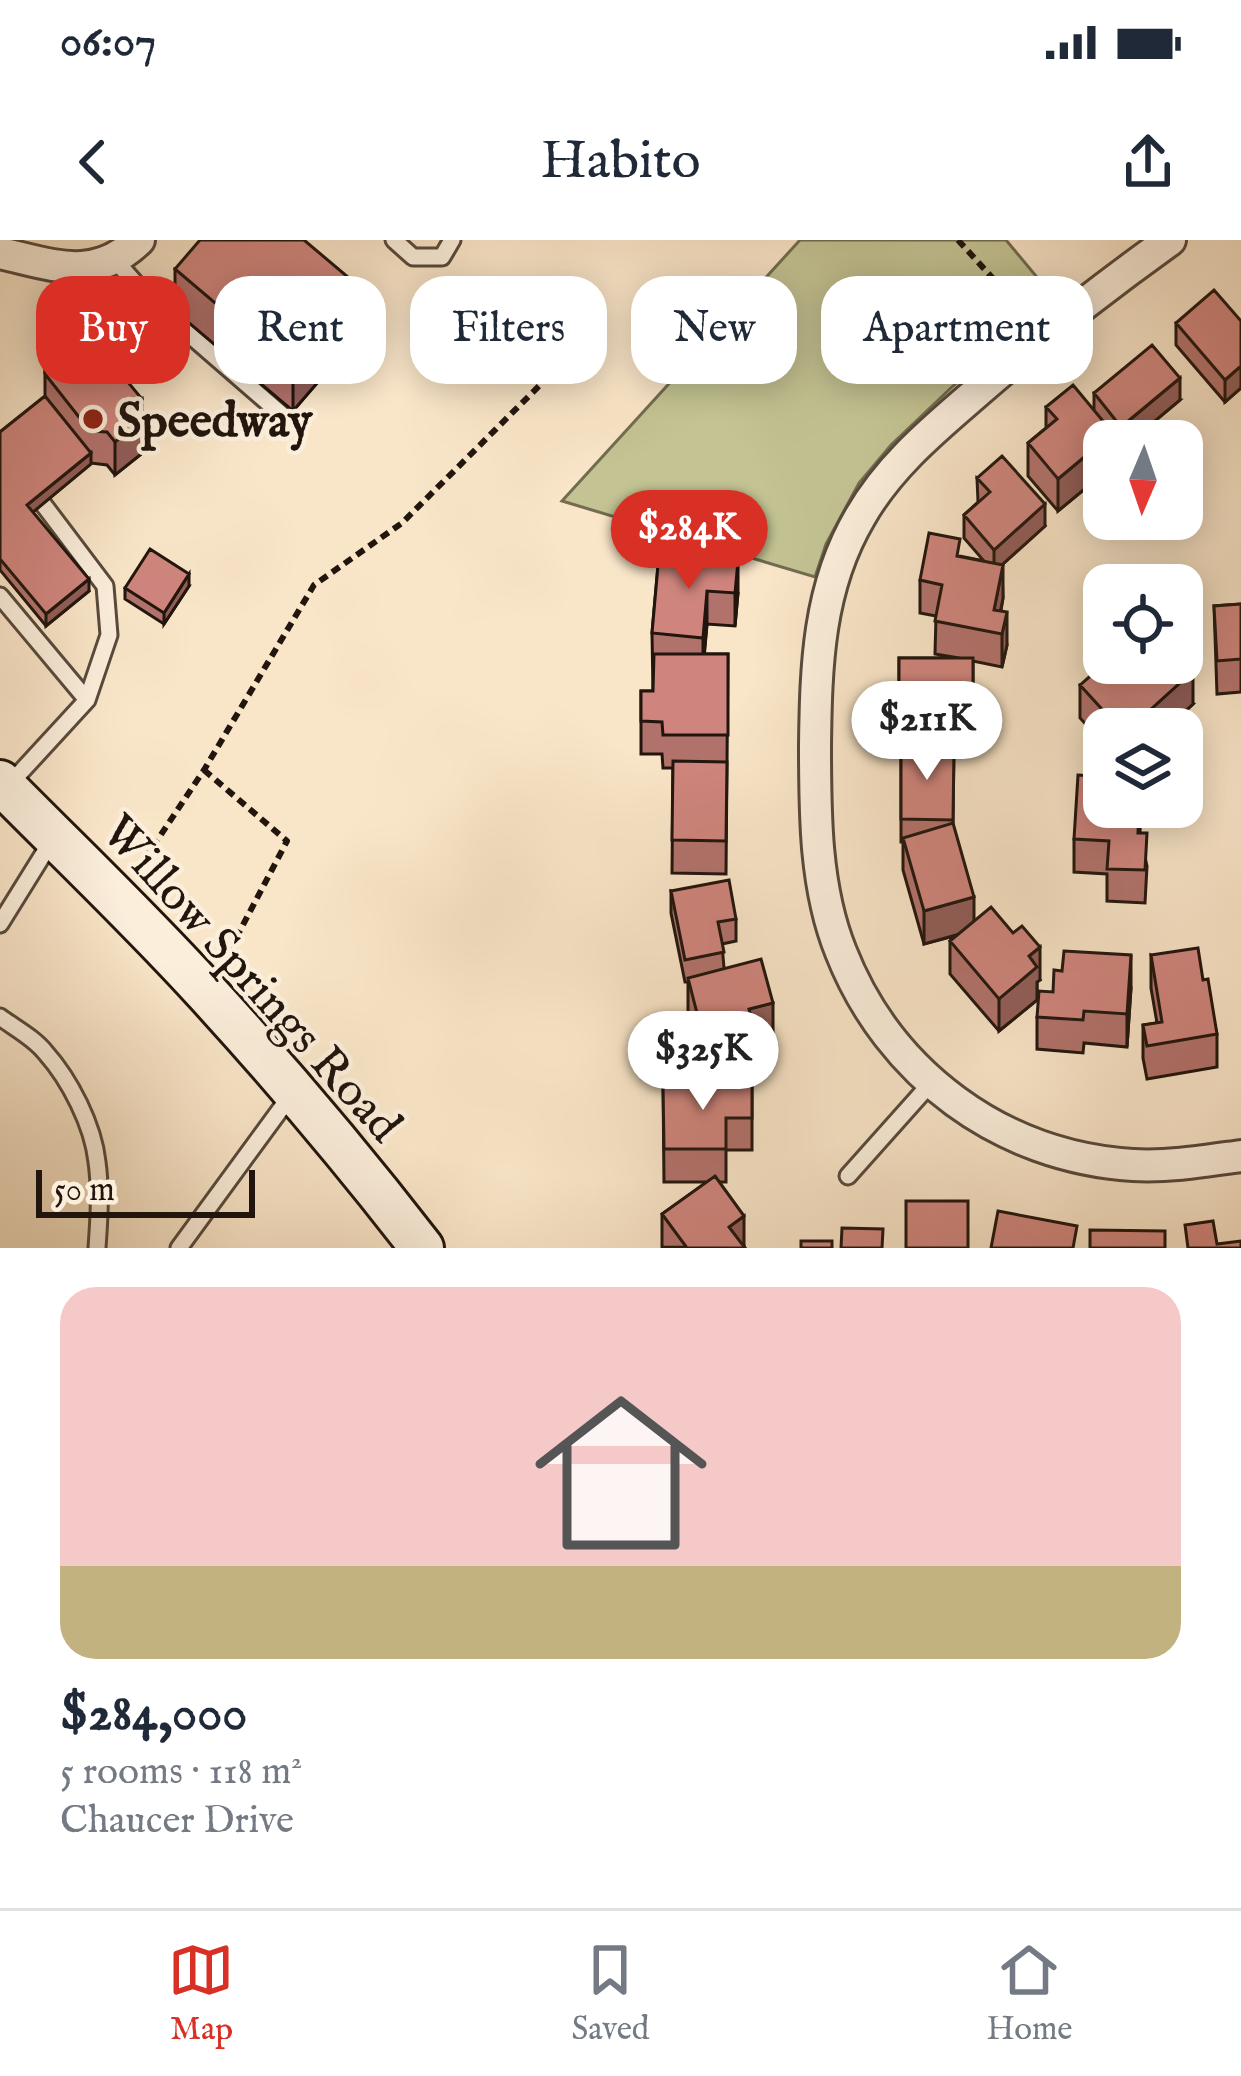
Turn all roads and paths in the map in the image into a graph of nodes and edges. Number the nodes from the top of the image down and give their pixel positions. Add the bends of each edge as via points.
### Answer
1 (394, 240) edge
2 (452, 240) edge
3 (958, 240) edge
4 (1170, 240) edge
5 (127, 250) edge
6 (0, 254) edge
7 (991, 276) edge
8 (1093, 297) edge
9 (541, 384) edge
10 (986, 384) edge
11 (288, 420) dead end
12 (43, 504) edge
13 (0, 596) edge
14 (87, 700) junction
15 (204, 770) junction
16 (3, 785) edge
17 (56, 834) junction
18 (120, 902) junction
19 (0, 924) edge
20 (207, 992) junction
21 (0, 1017) edge
22 (931, 1083) junction
23 (293, 1092) junction
24 (1241, 1156) edge
25 (848, 1176) dead end
26 (97, 1248) edge
27 (179, 1248) edge
28 (422, 1248) edge

1 - 2 lane via 413,257 442,257
3 - 7 path
4 - 8 street
5 - 6 street via 76,268
5 - 11 lane via 152,302
9 - 15 path via 402,523 314,584
10 - 22 street via 915,446 858,519 835,570 815,668 824,894 841,953 868,1004
12 - 14 lane via 105,586 109,635
13 - 14 lane
14 - 16 lane
15 - 18 path
15 - 20 path via 287,841
16 - 17 main road, Willow Springs Road
17 - 18 main road, Willow Springs Road
17 - 19 lane
18 - 20 main road, Willow Springs Road
20 - 23 main road, Willow Springs Road
21 - 26 lane via 44,1049 83,1115 97,1159
22 - 24 street via 978,1119 1078,1157 1173,1166
22 - 25 lane
23 - 27 lane
23 - 28 main road, Willow Springs Road

